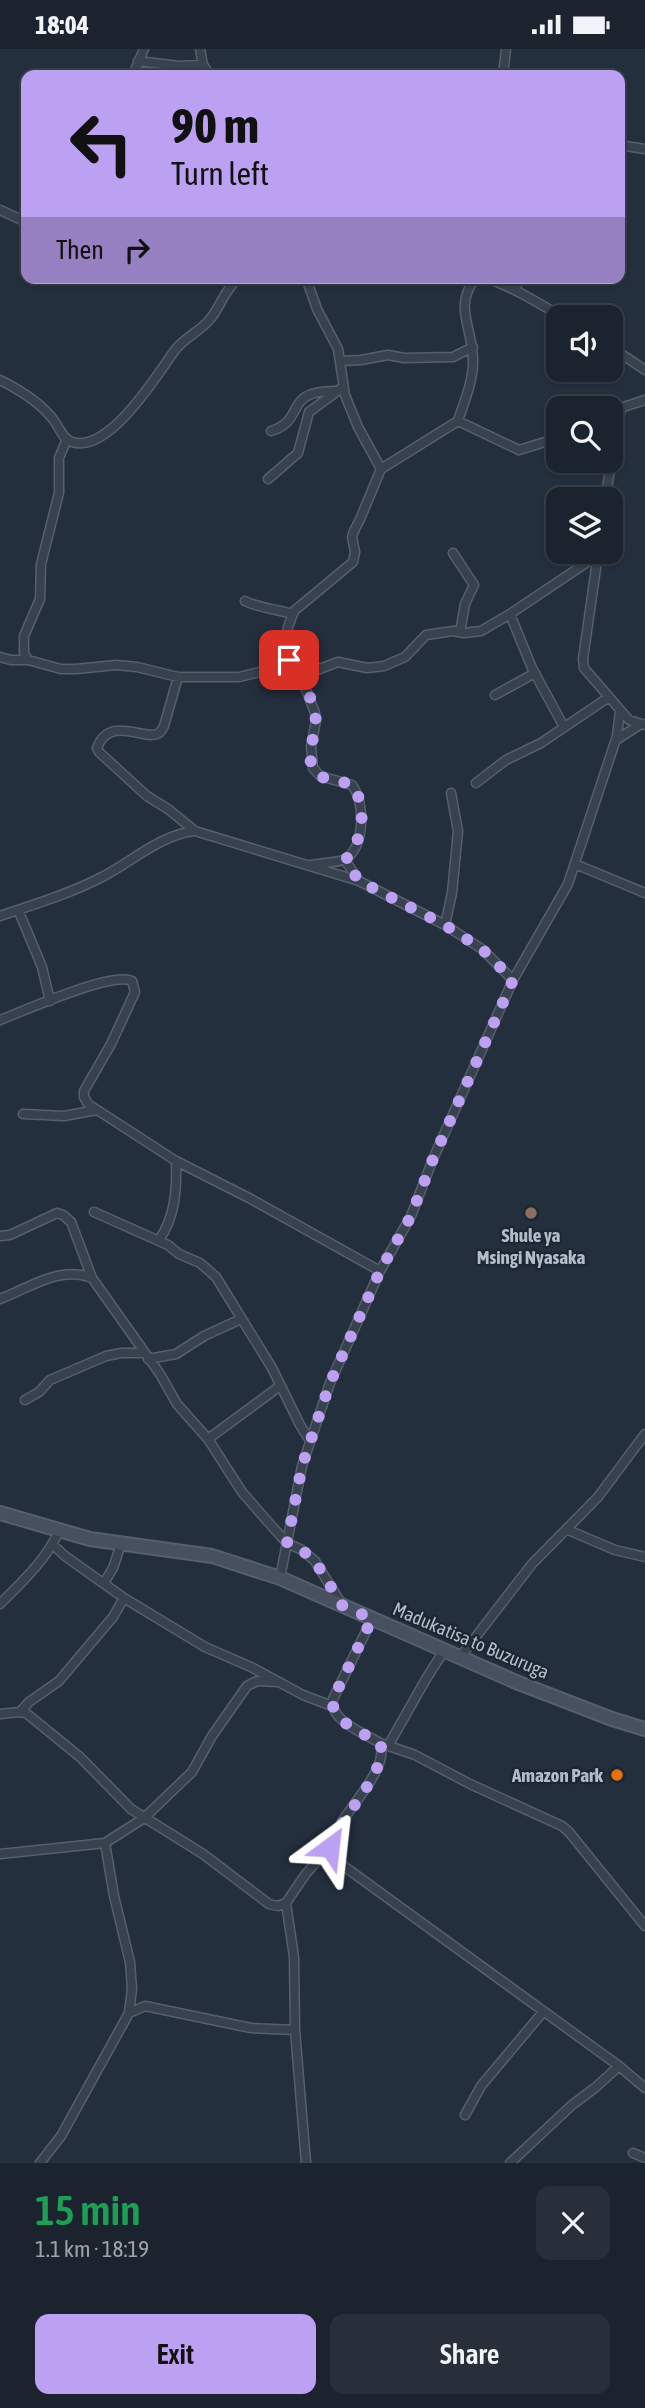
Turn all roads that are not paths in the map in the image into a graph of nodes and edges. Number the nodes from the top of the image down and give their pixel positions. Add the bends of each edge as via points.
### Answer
1 (144, 49) edge
2 (200, 49) edge
3 (506, 49) edge
4 (138, 61) junction
5 (203, 65) junction
6 (135, 70) edge
7 (206, 70) edge
8 (504, 70) edge
9 (625, 146) edge
10 (645, 149) edge
11 (0, 210) edge
12 (21, 220) edge
13 (232, 284) edge
14 (308, 284) edge
15 (472, 284) edge
16 (502, 284) edge
17 (518, 284) edge
18 (515, 289) junction
19 (546, 307) edge
20 (473, 347) junction
21 (623, 355) edge
22 (341, 361) junction
23 (645, 370) edge
24 (0, 380) edge
25 (339, 389) junction
26 (645, 400) edge
27 (623, 407) edge
28 (458, 421) junction
29 (271, 431) dead end
30 (67, 439) junction
31 (546, 442) edge
32 (381, 469) junction
33 (268, 479) dead end
34 (453, 553) dead end
35 (582, 564) edge
36 (596, 564) edge
37 (245, 601) dead end
38 (292, 614) junction
39 (510, 614) junction
40 (460, 632) junction
41 (286, 653) junction
42 (0, 657) edge
43 (27, 660) junction
44 (535, 673) junction
45 (301, 676) junction
46 (178, 677) junction
47 (495, 695) dead end
48 (609, 697) junction
49 (620, 711) junction
50 (643, 725) edge
51 (564, 727) junction
52 (616, 740) junction
53 (476, 783) dead end
54 (451, 793) dead end
55 (195, 831) junction
56 (345, 860) junction
57 (575, 864) junction
58 (309, 865) junction
59 (359, 881) junction
60 (645, 893) edge
61 (19, 912) junction
62 (0, 916) edge
63 (445, 925) junction
64 (513, 980) junction
65 (50, 1001) junction
66 (0, 1020) edge
67 (97, 1110) junction
68 (23, 1114) dead end
69 (177, 1161) junction
70 (94, 1212) dead end
71 (0, 1236) edge
72 (159, 1240) junction
73 (380, 1271) junction
74 (92, 1278) junction
75 (0, 1299) edge
76 (241, 1319) junction
77 (146, 1356) junction
78 (280, 1386) junction
79 (25, 1400) dead end
80 (645, 1434) edge
81 (208, 1439) junction
82 (309, 1439) junction
83 (0, 1513) edge
84 (568, 1529) junction
85 (59, 1531) junction
86 (287, 1543) junction
87 (121, 1544) junction
88 (53, 1545) junction
89 (645, 1557) edge
90 (280, 1578) junction
91 (104, 1583) junction
92 (124, 1598) junction
93 (0, 1604) edge
94 (342, 1605) junction
95 (372, 1619) junction
96 (446, 1649) junction
97 (461, 1656) junction
98 (278, 1682) junction
99 (332, 1706) junction
100 (20, 1711) junction
101 (0, 1714) edge
102 (645, 1729) edge
103 (384, 1744) junction
104 (144, 1818) junction
105 (106, 1843) junction
106 (330, 1847) junction
107 (0, 1854) edge
108 (286, 1903) junction
109 (645, 1926) edge
110 (131, 1994) junction
111 (143, 2007) junction
112 (543, 2012) junction
113 (129, 2013) junction
114 (295, 2030) junction
115 (619, 2066) junction
116 (645, 2088) edge
117 (465, 2115) dead end
118 (633, 2153) dead end
119 (645, 2158) edge
120 (40, 2163) edge
121 (306, 2163) edge
122 (510, 2163) edge

1 - 4 street
2 - 5 street
3 - 8 street
4 - 5 street
4 - 6 street
5 - 7 street
9 - 10 street
11 - 12 street
13 - 30 street via 209,321 176,348 129,411 92,442
14 - 22 street
15 - 20 street via 463,307
16 - 18 street
17 - 18 street
18 - 19 street
20 - 22 street via 453,358 388,355
20 - 28 street via 472,374
21 - 23 street
22 - 25 street
24 - 30 street via 44,409
25 - 29 street via 302,398 286,424
25 - 32 street
25 - 33 street via 309,412 298,453
26 - 27 street
28 - 31 street via 519,450
28 - 32 street
30 - 43 street via 59,458 59,493 41,564 40,599 24,636
32 - 38 street via 352,537 353,562
34 - 40 street via 474,585
35 - 39 street
36 - 48 street via 583,659 590,677
37 - 38 street
38 - 41 street
39 - 40 street via 481,631
39 - 44 street
40 - 45 street via 426,635 405,657 384,666 338,662
41 - 45 street
41 - 46 street via 253,675
42 - 43 street
43 - 46 street via 69,669 138,667
44 - 47 street
44 - 51 street
45 - 56 street via 316,720 313,768 320,776 352,785 357,794 360,835
46 - 55 street via 160,732 117,731 97,748 147,796
48 - 49 street
48 - 51 street
49 - 50 street
49 - 52 street
50 - 52 street
51 - 53 street
52 - 57 street
54 - 63 street via 458,831
55 - 58 street
55 - 61 street via 167,840 103,876
56 - 58 street
56 - 59 street
57 - 60 street
57 - 64 street
58 - 59 street
59 - 63 street
61 - 62 street
61 - 65 street via 42,967
63 - 64 street via 482,949
64 - 73 street via 411,1216
65 - 66 street
65 - 67 street via 113,980 128,979 134,984 125,1014 84,1091 88,1104
67 - 68 street
67 - 69 street
69 - 72 street via 173,1212
69 - 73 street
70 - 72 street
71 - 74 street via 57,1213 63,1215 71,1222
72 - 76 street via 209,1269
73 - 82 street
74 - 75 street via 62,1275
74 - 77 street
76 - 77 street via 176,1354
76 - 78 street
77 - 79 street via 106,1356 50,1380
77 - 81 street via 184,1414
78 - 81 street
78 - 82 street
80 - 84 street
81 - 86 street via 242,1492
82 - 86 street
83 - 85 main road, Madukatisa to Buzuruga
84 - 89 street via 615,1550
84 - 97 street via 532,1564
85 - 87 main road, Madukatisa to Buzuruga
85 - 88 street
86 - 90 street
86 - 94 street via 315,1561
87 - 90 main road, Madukatisa to Buzuruga via 212,1556
87 - 91 street
88 - 91 street
88 - 93 street
90 - 94 main road, Madukatisa to Buzuruga
91 - 92 street
92 - 98 street via 205,1647
92 - 100 street via 59,1681
94 - 95 main road, Madukatisa to Buzuruga
95 - 96 main road, Madukatisa to Buzuruga
95 - 99 street
96 - 97 main road, Madukatisa to Buzuruga
96 - 103 street
97 - 102 main road, Madukatisa to Buzuruga via 516,1682
98 - 99 street
98 - 104 street via 257,1681 247,1686 192,1772
99 - 103 street via 339,1718
100 - 101 street
100 - 104 street via 62,1742
103 - 106 street via 382,1757
103 - 109 street via 562,1826
104 - 105 street
104 - 108 street via 203,1854 258,1897 278,1906
105 - 107 street
105 - 110 street via 130,1962
106 - 108 street
106 - 112 street via 334,1859
108 - 114 street via 294,1957
110 - 111 street
110 - 113 street
111 - 113 street
111 - 114 street via 251,2028
112 - 115 street
112 - 117 street via 481,2086
113 - 120 street via 61,2136
114 - 121 street
115 - 116 street
115 - 122 street
118 - 119 street

